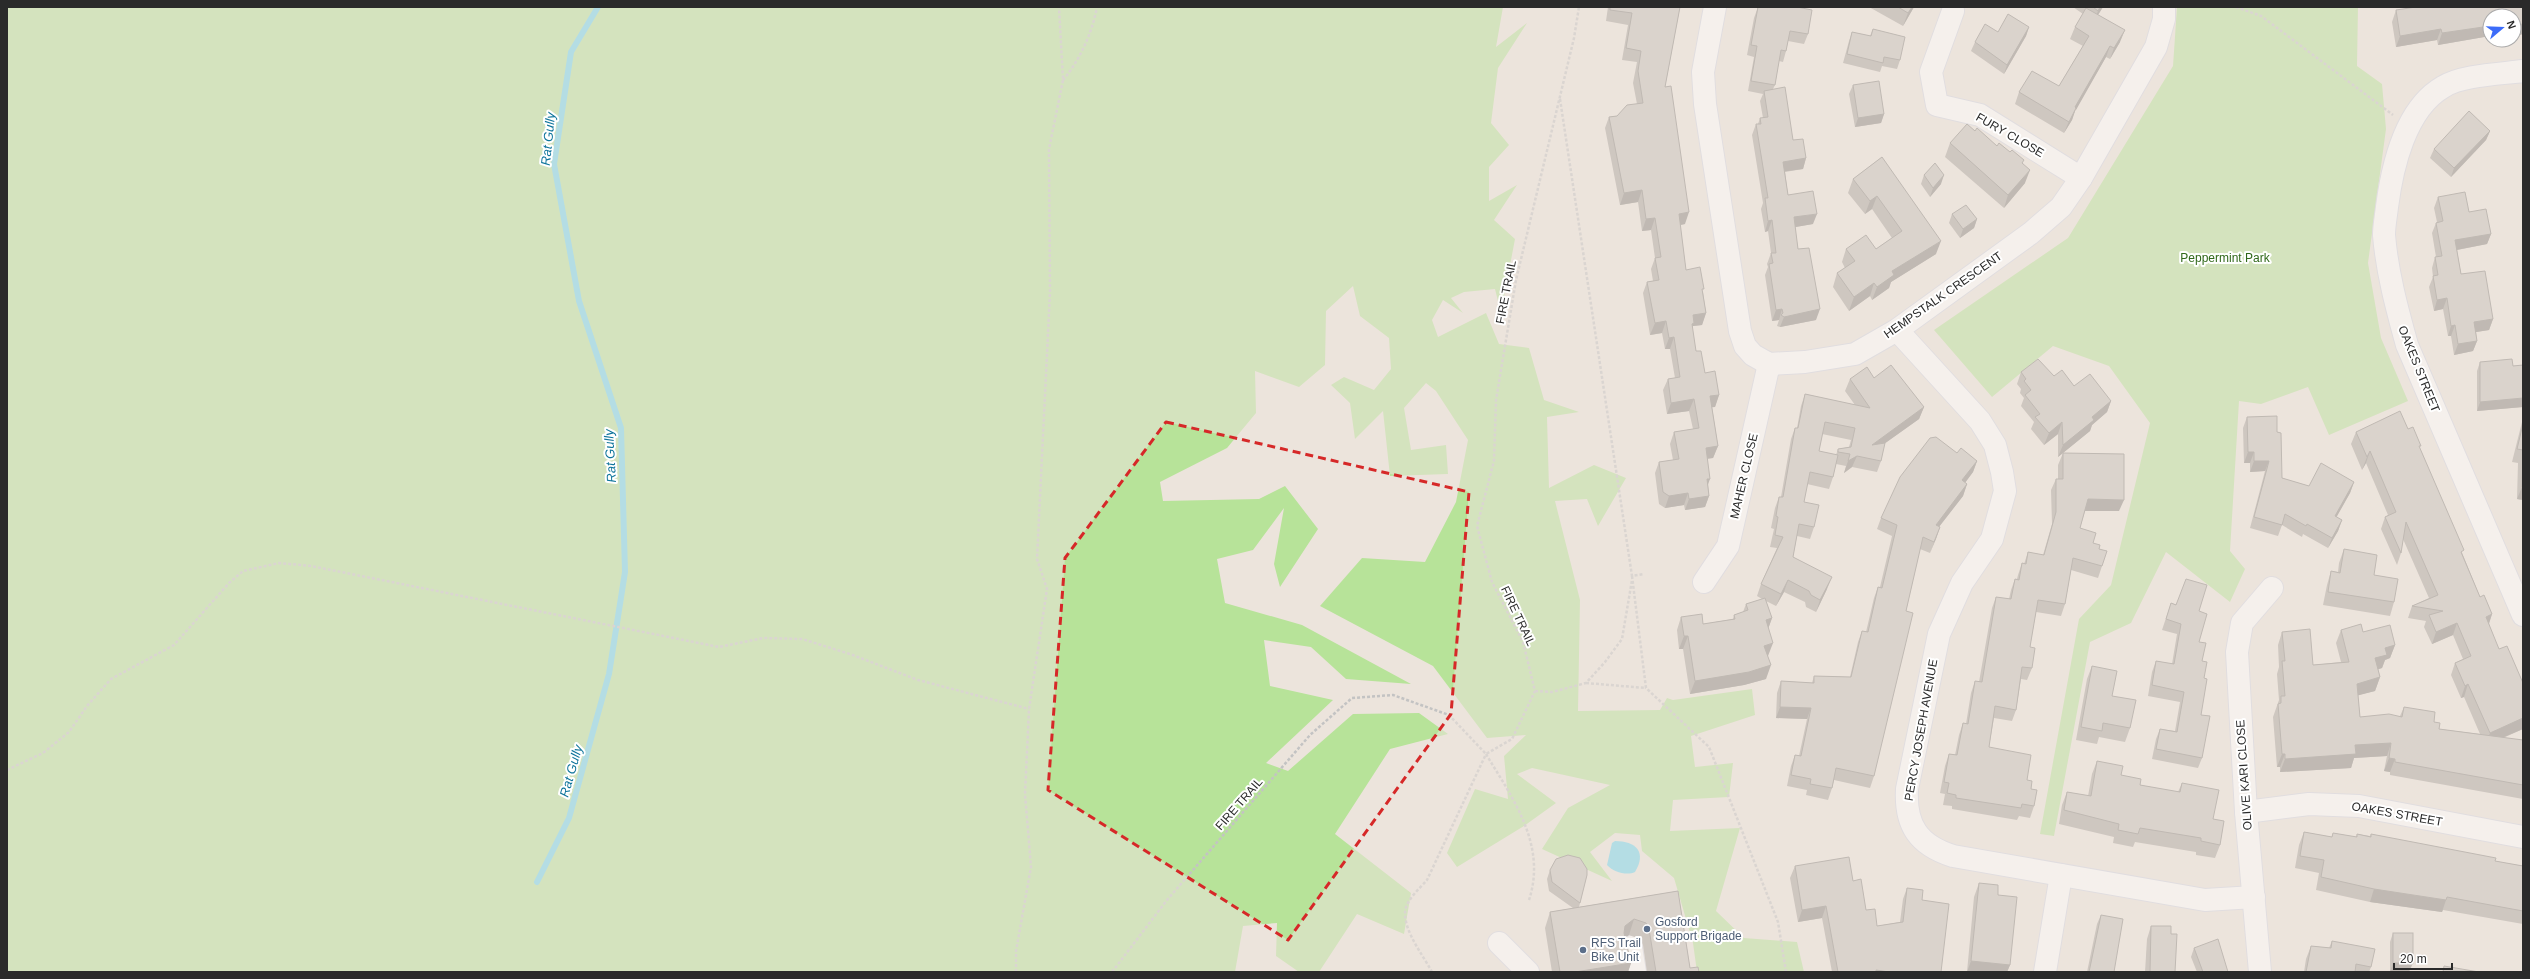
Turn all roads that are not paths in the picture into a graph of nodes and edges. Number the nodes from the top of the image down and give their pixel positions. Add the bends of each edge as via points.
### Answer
1 (1715, 7) edge
2 (2164, 7) edge
3 (1953, 11) dead end
4 (2523, 72) edge
5 (2081, 178) junction
6 (1897, 330) junction
7 (1769, 364) junction
8 (1704, 582) dead end
9 (2272, 588) dead end
10 (2523, 615) edge
11 (2246, 812) junction
12 (2523, 837) edge
13 (2061, 876) junction
14 (2254, 897) junction
15 (1499, 943) dead end
16 (1631, 947) dead end
17 (1528, 972) edge
18 (1635, 972) edge
19 (2045, 972) edge
20 (2260, 972) edge

1 - 7 street via 1702,72 1705,104 1740,331 1745,346 1752,355
2 - 5 street, HEMPSTALK CRESCENT via 2164,19 2156,47
3 - 5 street, FURY CLOSE via 1931,72 1937,105 1980,115
4 - 10 street, OAKES STREET via 2467,79 2443,86 2425,103 2409,127 2392,172 2384,233 2394,299 2406,345
5 - 6 street, HEMPSTALK CRESCENT via 2061,207 2031,233
6 - 7 street, HEMPSTALK CRESCENT via 1855,354 1805,362
6 - 13 street, PERCY JOSEPH AVENUE via 1980,421 1995,445 2005,491 1992,539 1962,583 1939,634 1907,789 1906,807 1912,828 1935,850 1952,856
7 - 8 street, MAHER CLOSE via 1728,546
9 - 11 street, OLIVE KARI CLOSE via 2242,623 2237,652
11 - 12 street, OAKES STREET via 2309,804 2359,806
11 - 14 street, OLIVE KARI CLOSE
13 - 14 street, PERCY JOSEPH AVENUE via 2205,900
13 - 19 street
14 - 20 street, OLIVE KARI CLOSE
15 - 17 street
16 - 18 street

